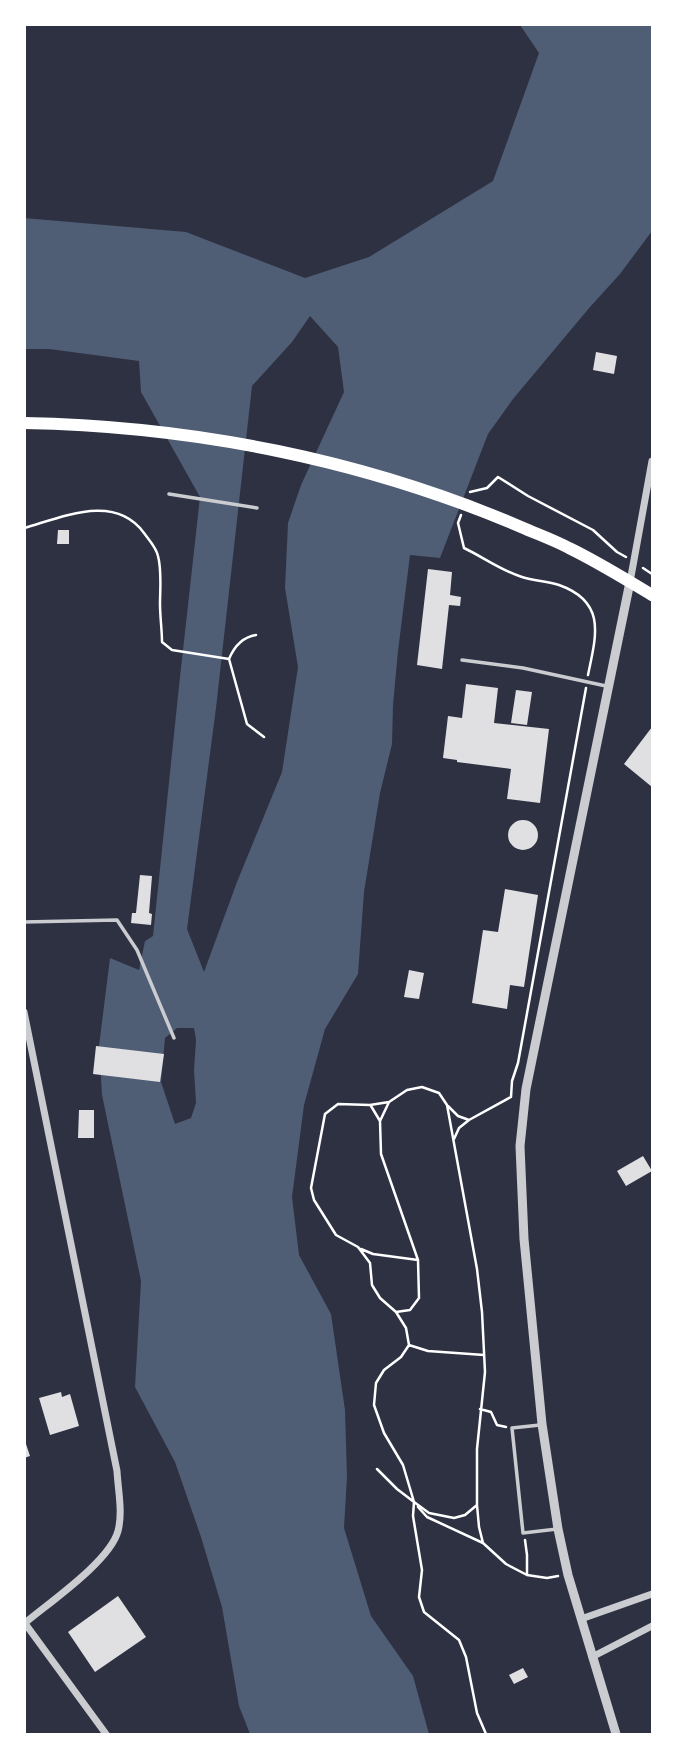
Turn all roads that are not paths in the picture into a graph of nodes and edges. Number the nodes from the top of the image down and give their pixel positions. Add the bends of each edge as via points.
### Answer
1 (24, 424) edge
2 (653, 461) edge
3 (169, 494) dead end
4 (257, 508) dead end
5 (629, 582) junction
6 (653, 596) edge
7 (462, 660) dead end
8 (608, 686) junction
9 (24, 922) edge
10 (24, 1012) edge
11 (174, 1038) dead end
12 (542, 1424) junction
13 (558, 1529) junction
14 (653, 1594) edge
15 (581, 1619) junction
16 (25, 1623) edge
17 (653, 1626) edge
18 (592, 1657) junction
19 (106, 1734) edge
20 (616, 1734) edge

1 - 5 main road via 183,435 316,460 492,515 569,548
2 - 5 street
3 - 4 lane
5 - 6 main road
5 - 8 street
7 - 8 lane
8 - 12 street via 526,1089 520,1146
9 - 11 lane via 117,920 136,950
10 - 16 street via 117,1471 120,1512 117,1533 104,1555
12 - 13 street
12 - 13 lane via 512,1428 523,1533
13 - 15 street
14 - 15 street
15 - 18 street
16 - 19 street
17 - 18 street
18 - 20 street

